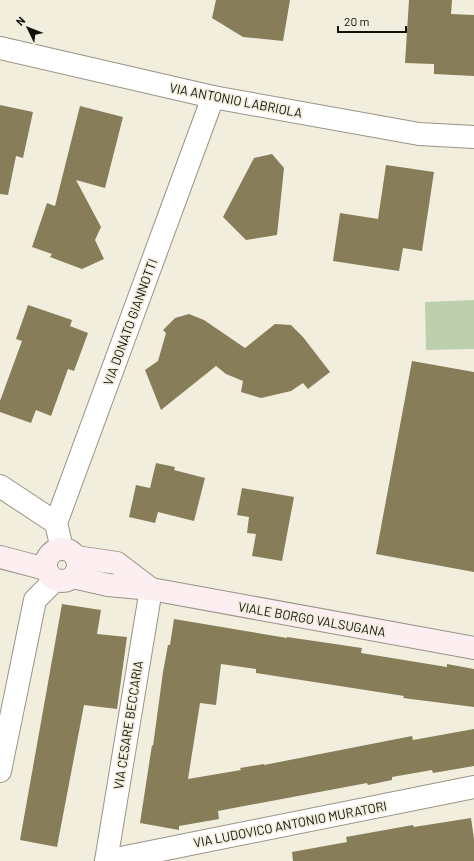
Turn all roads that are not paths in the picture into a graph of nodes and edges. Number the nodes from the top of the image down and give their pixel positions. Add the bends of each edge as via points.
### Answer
1 (0, 48) edge
2 (213, 97) junction
3 (474, 138) edge
4 (0, 486) edge
5 (56, 523) junction
6 (4, 558) edge
7 (60, 565) junction
8 (151, 589) junction
9 (474, 648) edge
10 (0, 771) edge
11 (474, 787) edge
12 (106, 861) edge

1 - 2 street, VIA ANTONIO LABRIOLA
2 - 3 street, VIA ANTONIO LABRIOLA via 419,134
2 - 5 street, VIA DONATO GIANNOTTI
4 - 5 street
5 - 7 street
6 - 7 main road, VIALE BORGO VALSUGANA
7 - 8 main road, VIALE BORGO VALSUGANA via 108,585
7 - 10 street via 35,600
8 - 9 main road, VIALE BORGO VALSUGANA
8 - 12 street, VIA CESARE BECCARIA
11 - 12 street, VIA LUDOVICO ANTONIO MURATORI

